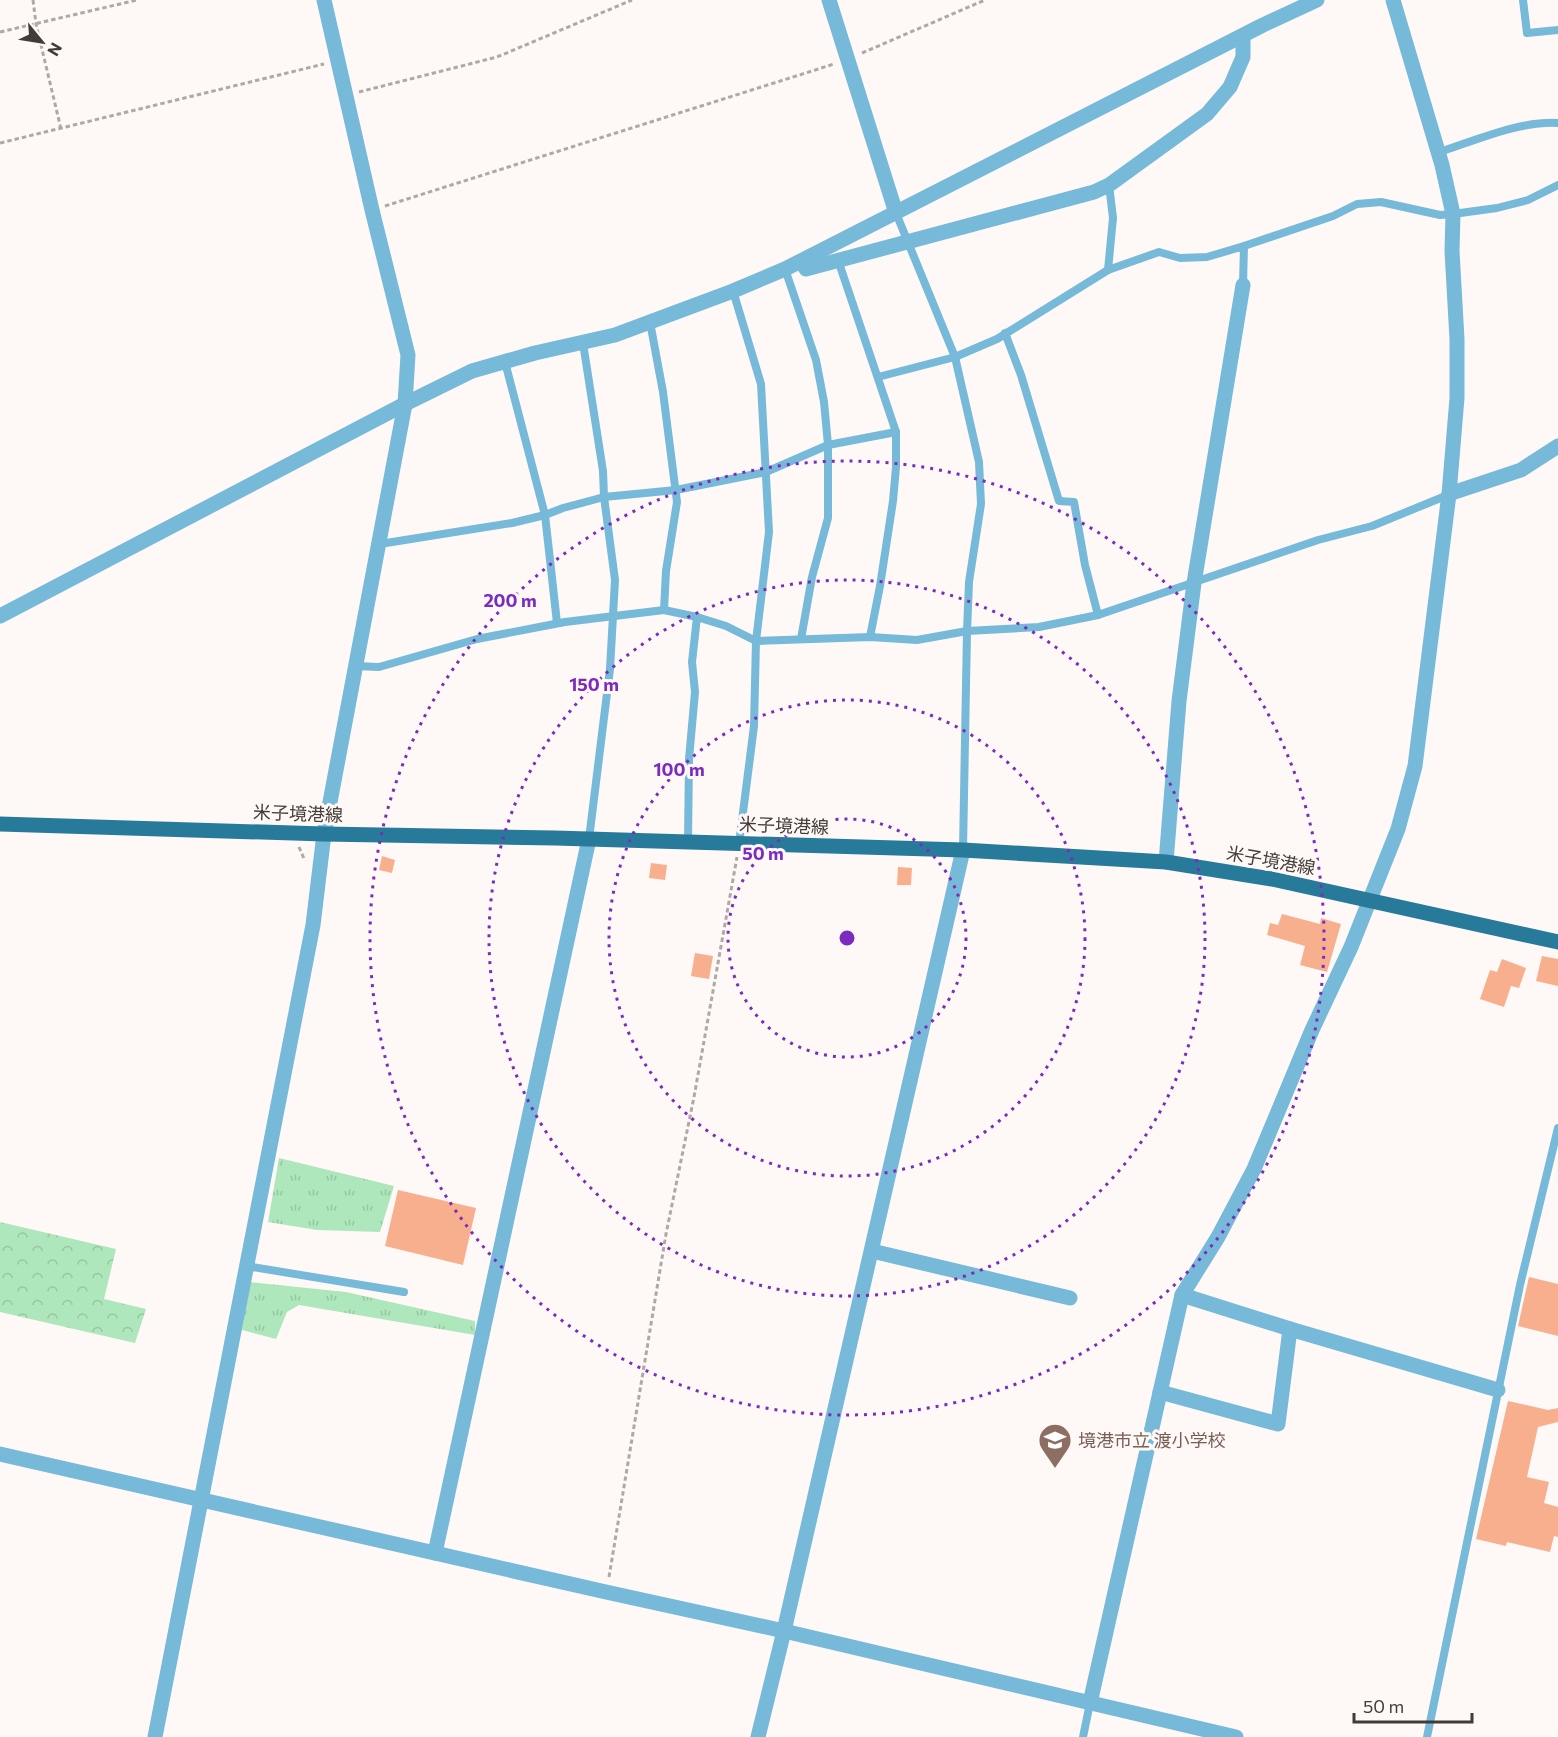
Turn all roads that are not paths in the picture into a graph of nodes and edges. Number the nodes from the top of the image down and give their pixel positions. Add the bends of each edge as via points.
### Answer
1 (324, 0) edge
2 (829, 0) edge
3 (1317, 0) edge
4 (1393, 0) edge
5 (1523, 0) edge
6 (1558, 30) edge
7 (1243, 36) junction
8 (1558, 123) edge
9 (1438, 152) junction
10 (1109, 185) junction
11 (1558, 185) edge
12 (896, 213) junction
13 (1453, 214) junction
14 (907, 242) junction
15 (1244, 246) junction
16 (838, 260) junction
17 (801, 262) junction
18 (785, 269) junction
19 (1108, 270) junction
20 (1243, 285) joint
21 (733, 291) junction
22 (650, 322) junction
23 (1005, 333) junction
24 (583, 343) junction
25 (955, 357) junction
26 (506, 362) junction
27 (878, 377) junction
28 (405, 404) junction
29 (896, 432) junction
30 (828, 445) junction
31 (1558, 446) edge
32 (766, 472) junction
33 (676, 490) junction
34 (1449, 494) junction
35 (604, 497) junction
36 (544, 515) junction
37 (378, 542) junction
38 (1194, 583) junction
39 (664, 610) junction
40 (1098, 615) junction
41 (0, 616) edge
42 (614, 616) junction
43 (697, 617) junction
44 (557, 624) junction
45 (967, 631) junction
46 (870, 637) junction
47 (801, 639) junction
48 (756, 641) junction
49 (354, 666) junction
50 (0, 824) edge
51 (324, 834) junction
52 (589, 839) junction
53 (688, 842) junction
54 (740, 844) junction
55 (963, 850) junction
56 (1166, 862) junction
57 (1370, 900) junction
58 (1558, 942) edge
59 (1558, 1128) edge
60 (872, 1251) junction
61 (246, 1266) junction
62 (404, 1292) dead end
63 (1182, 1295) junction
64 (1070, 1298) dead end
65 (1290, 1329) junction
66 (1498, 1390) junction
67 (1160, 1392) junction
68 (0, 1454) edge
69 (201, 1498) junction
70 (435, 1552) junction
71 (784, 1630) junction
72 (1090, 1703) junction
73 (154, 1737) edge
74 (758, 1737) edge
75 (1083, 1737) edge
76 (1236, 1737) edge
77 (1426, 1737) edge

1 - 28 street via 408,355
2 - 12 street
3 - 7 street
4 - 9 street
5 - 6 lane via 1527,33
7 - 10 street via 1243,57 1230,87 1207,114
7 - 12 street
8 - 9 lane via 1518,127
9 - 13 street
10 - 14 street
10 - 19 lane via 1113,218
11 - 13 lane via 1528,200
12 - 14 lane
12 - 17 street
13 - 15 lane via 1440,215 1381,202 1357,204
13 - 34 street via 1457,398
14 - 16 street
14 - 25 lane
15 - 19 lane via 1207,257 1180,258 1159,252
15 - 20 lane
16 - 17 street via 806,269
16 - 27 lane
17 - 18 street
18 - 21 street
18 - 30 lane via 816,360
19 - 23 lane
20 - 38 street
21 - 22 street
21 - 32 lane via 761,384
22 - 24 street
22 - 33 lane
23 - 25 lane
23 - 40 lane via 1059,501 1074,502
24 - 26 street
24 - 35 lane
25 - 27 lane
25 - 45 lane via 979,462 981,504 969,582
26 - 28 street via 472,371
26 - 36 lane
27 - 29 lane
28 - 37 street
28 - 41 street
29 - 30 lane
29 - 46 lane via 893,501
30 - 32 lane
30 - 47 lane via 828,518
31 - 34 street via 1521,470
32 - 33 lane
32 - 48 lane via 769,532
33 - 35 lane
33 - 39 lane
34 - 38 lane via 1372,526 1318,540
34 - 57 street via 1415,766 1398,829
35 - 36 lane
35 - 42 lane via 615,580
36 - 37 lane
36 - 44 lane
37 - 49 street
38 - 40 lane
38 - 56 street via 1179,701
39 - 42 lane
39 - 43 lane
40 - 45 lane via 1038,627
42 - 44 lane
42 - 52 lane
43 - 48 lane
43 - 53 lane via 692,662 695,692
44 - 49 lane via 477,639 379,667
45 - 46 lane via 917,640
45 - 55 lane
46 - 47 lane
47 - 48 lane
48 - 54 lane via 754,726
49 - 51 street
50 - 51 main road, 米子境港線
51 - 52 main road, 米子境港線
51 - 61 street via 313,926
52 - 53 main road, 米子境港線
52 - 70 street
53 - 54 main road, 米子境港線
54 - 55 main road, 米子境港線
55 - 56 main road, 米子境港線
55 - 60 street
56 - 57 main road, 米子境港線
57 - 58 main road, 米子境港線
57 - 63 street via 1254,1168
59 - 66 lane
60 - 64 street
60 - 71 street
61 - 62 lane
61 - 69 street
63 - 65 street
63 - 67 street
65 - 66 street
65 - 67 street via 1278,1424
66 - 77 lane
67 - 72 street
68 - 69 street
69 - 70 street
69 - 73 street
70 - 71 street
71 - 72 street
71 - 74 street
72 - 75 lane
72 - 76 street

